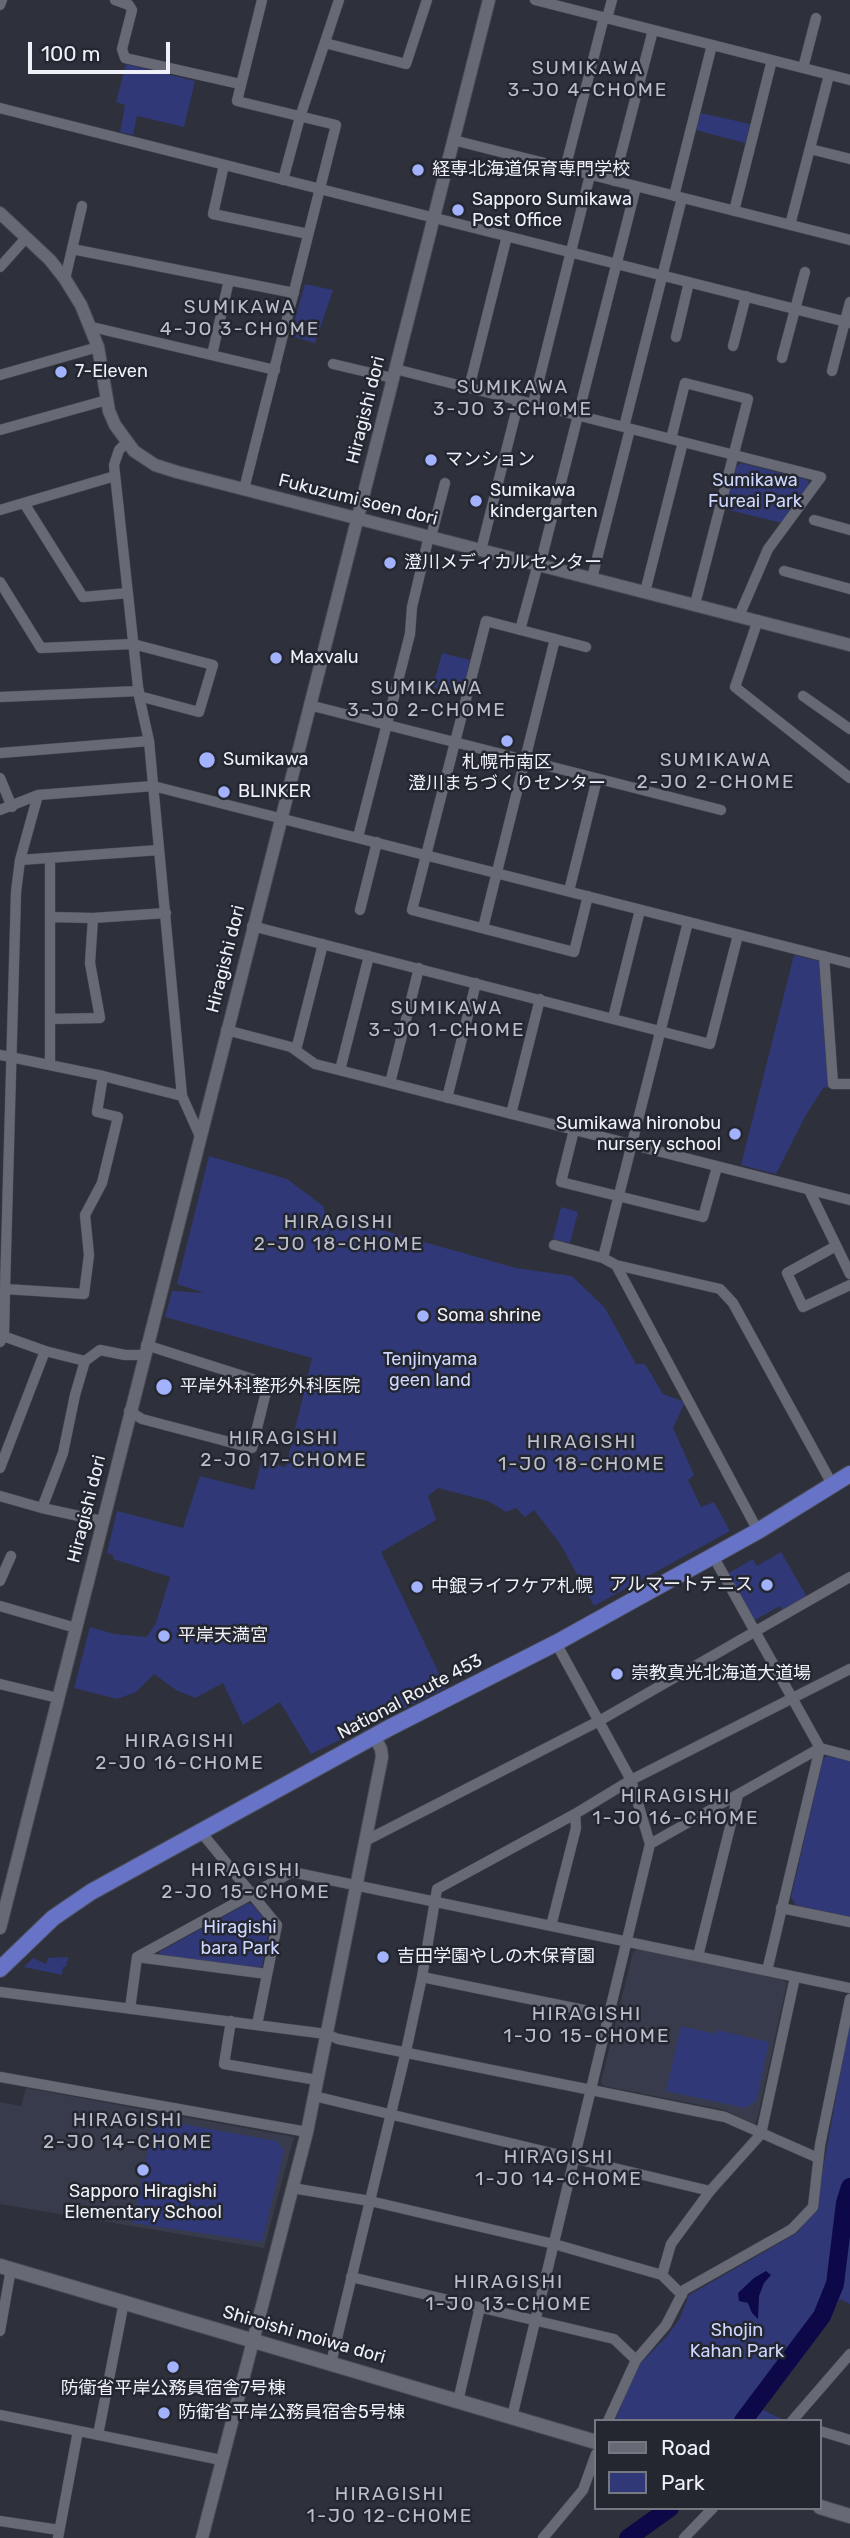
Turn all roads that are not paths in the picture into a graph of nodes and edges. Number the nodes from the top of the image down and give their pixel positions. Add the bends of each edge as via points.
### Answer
1 (115, 0) edge
2 (262, 0) edge
3 (338, 0) edge
4 (427, 0) edge
5 (489, 0) edge
6 (535, 0) edge
7 (611, 0) edge
8 (605, 18) junction
9 (816, 18) dead end
10 (653, 30) junction
11 (325, 43) junction
12 (712, 45) junction
13 (772, 60) junction
14 (803, 68) junction
15 (829, 75) junction
16 (850, 80) edge
17 (240, 84) junction
18 (0, 108) edge
19 (300, 117) junction
20 (453, 140) junction
21 (810, 149) junction
22 (850, 159) edge
23 (224, 165) junction
24 (565, 169) junction
25 (590, 176) junction
26 (283, 180) junction
27 (614, 181) junction
28 (636, 187) junction
29 (321, 189) junction
30 (678, 197) junction
31 (82, 206) dead end
32 (734, 211) junction
33 (0, 213) edge
34 (433, 218) junction
35 (790, 225) junction
36 (308, 234) junction
37 (507, 236) junction
38 (26, 238) junction
39 (850, 240) edge
40 (72, 249) junction
41 (571, 252) junction
42 (617, 264) junction
43 (0, 267) edge
44 (805, 272) dead end
45 (662, 275) junction
46 (65, 279) junction
47 (229, 280) junction
48 (689, 282) junction
49 (294, 293) junction
50 (746, 296) junction
51 (850, 302) edge
52 (795, 309) junction
53 (848, 322) edge
54 (92, 327) junction
55 (677, 337) dead end
56 (733, 346) dead end
57 (98, 347) junction
58 (212, 355) junction
59 (782, 358) dead end
60 (333, 364) dead end
61 (275, 370) junction
62 (832, 371) dead end
63 (394, 374) junction
64 (0, 375) edge
65 (469, 388) junction
66 (107, 400) junction
67 (519, 400) junction
68 (533, 404) junction
69 (578, 415) junction
70 (627, 428) junction
71 (0, 430) edge
72 (671, 439) junction
73 (683, 442) junction
74 (126, 443) junction
75 (734, 455) junction
76 (115, 476) junction
77 (444, 483) dead end
78 (244, 489) junction
79 (24, 503) junction
80 (0, 510) edge
81 (357, 518) junction
82 (814, 520) dead end
83 (850, 530) edge
84 (430, 537) junction
85 (481, 550) junction
86 (539, 564) junction
87 (784, 571) dead end
88 (592, 578) junction
89 (0, 582) edge
90 (850, 589) edge
91 (645, 592) junction
92 (128, 593) junction
93 (695, 604) junction
94 (739, 616) junction
95 (758, 620) junction
96 (520, 629) junction
97 (555, 639) junction
98 (133, 644) junction
99 (850, 645) edge
100 (586, 647) dead end
101 (139, 693) junction
102 (803, 696) dead end
103 (0, 698) edge
104 (309, 705) junction
105 (386, 725) junction
106 (850, 729) edge
107 (149, 741) junction
108 (455, 743) junction
109 (0, 752) edge
110 (524, 760) junction
111 (0, 778) edge
112 (850, 778) edge
113 (597, 779) junction
114 (153, 786) junction
115 (38, 795) junction
116 (12, 807) junction
117 (0, 810) edge
118 (721, 810) dead end
119 (280, 817) junction
120 (358, 837) junction
121 (377, 842) junction
122 (159, 850) junction
123 (426, 855) junction
124 (50, 859) junction
125 (20, 860) junction
126 (497, 873) junction
127 (569, 891) junction
128 (587, 896) junction
129 (360, 910) dead end
130 (640, 910) junction
131 (166, 913) junction
132 (50, 917) junction
133 (93, 918) junction
134 (688, 922) junction
135 (252, 926) junction
136 (483, 928) junction
137 (738, 935) junction
138 (323, 944) junction
139 (369, 956) junction
140 (824, 956) junction
141 (850, 963) edge
142 (419, 968) junction
143 (476, 983) junction
144 (540, 999) junction
145 (613, 1018) junction
146 (50, 1019) junction
147 (226, 1030) junction
148 (661, 1031) junction
149 (296, 1050) junction
150 (0, 1055) edge
151 (13, 1058) junction
152 (50, 1065) junction
153 (340, 1070) junction
154 (103, 1076) junction
155 (390, 1083) junction
156 (850, 1084) edge
157 (182, 1096) junction
158 (447, 1098) junction
159 (511, 1114) junction
160 (574, 1130) junction
161 (200, 1134) junction
162 (632, 1145) junction
163 (716, 1167) junction
164 (809, 1190) junction
165 (619, 1196) junction
166 (850, 1200) edge
167 (554, 1245) dead end
168 (836, 1247) junction
169 (603, 1258) junction
170 (616, 1265) junction
171 (850, 1274) edge
172 (850, 1284) edge
173 (5, 1289) junction
174 (1, 1338) edge
175 (145, 1350) junction
176 (45, 1351) junction
177 (85, 1361) junction
178 (129, 1411) junction
179 (0, 1468) edge
180 (850, 1474) edge
181 (832, 1484) junction
182 (0, 1496) edge
183 (42, 1508) junction
184 (102, 1521) junction
185 (758, 1531) junction
186 (11, 1556) dead end
187 (713, 1556) junction
188 (850, 1577) edge
189 (0, 1581) edge
190 (0, 1606) edge
191 (76, 1628) junction
192 (755, 1633) junction
193 (556, 1643) junction
194 (850, 1669) edge
195 (0, 1684) edge
196 (58, 1698) junction
197 (792, 1700) junction
198 (599, 1721) junction
199 (374, 1736) junction
200 (820, 1748) junction
201 (850, 1756) edge
202 (631, 1780) junction
203 (738, 1795) junction
204 (575, 1814) junction
205 (201, 1832) junction
206 (365, 1841) junction
207 (650, 1844) junction
208 (357, 1885) junction
209 (252, 1894) junction
210 (4, 1895) edge
211 (437, 1902) junction
212 (781, 1908) junction
213 (850, 1922) edge
214 (551, 1926) junction
215 (0, 1928) edge
216 (626, 1940) junction
217 (698, 1956) junction
218 (137, 1957) junction
219 (0, 1969) edge
220 (767, 1971) junction
221 (267, 1975) junction
222 (422, 1977) junction
223 (795, 1977) junction
224 (850, 1988) edge
225 (0, 1992) edge
226 (850, 1999) edge
227 (130, 2009) junction
228 (608, 2015) junction
229 (231, 2021) junction
230 (257, 2025) junction
231 (326, 2034) junction
232 (406, 2051) junction
233 (0, 2077) edge
234 (317, 2080) junction
235 (590, 2090) junction
236 (314, 2096) junction
237 (391, 2115) junction
238 (307, 2132) junction
239 (761, 2134) junction
240 (574, 2157) junction
241 (818, 2158) junction
242 (292, 2188) junction
243 (710, 2191) junction
244 (370, 2201) junction
245 (554, 2244) junction
246 (6, 2267) edge
247 (662, 2275) junction
248 (351, 2277) junction
249 (682, 2295) junction
250 (124, 2302) junction
251 (480, 2307) junction
252 (535, 2320) junction
253 (0, 2331) edge
254 (251, 2339) junction
255 (850, 2354) edge
256 (636, 2360) junction
257 (331, 2363) junction
258 (846, 2366) edge
259 (458, 2401) junction
260 (0, 2415) edge
261 (512, 2417) junction
262 (609, 2419) edge
263 (794, 2419) edge
264 (78, 2431) junction
265 (822, 2432) edge
266 (98, 2435) junction
267 (850, 2440) edge
268 (594, 2441) edge
269 (221, 2460) junction
270 (594, 2460) edge
271 (822, 2508) edge
272 (711, 2510) edge
273 (850, 2516) edge
274 (0, 2521) edge
275 (59, 2534) edge
276 (202, 2538) edge
277 (543, 2538) edge
278 (684, 2538) edge

1 - 17 street via 132,10 122,47 124,58
2 - 17 street
3 - 11 street
4 - 11 street via 407,64
5 - 20 street, Hiragishi dori
6 - 8 street
7 - 8 street
8 - 10 street
8 - 24 street
9 - 14 street
10 - 12 street
10 - 27 street
11 - 19 street
12 - 13 street
12 - 30 street
13 - 14 street
13 - 32 street
14 - 15 street
15 - 16 street
15 - 21 street
17 - 19 street via 237,101
18 - 23 street
19 - 26 street
19 - 29 street via 336,125
20 - 24 street
20 - 34 street, Hiragishi dori
21 - 22 street
21 - 35 street
23 - 26 street
23 - 36 street via 213,214
24 - 25 street
25 - 27 street
25 - 41 street
26 - 29 street
27 - 28 street
28 - 30 street
28 - 42 street
29 - 34 street
29 - 36 street
30 - 32 street
30 - 45 street
31 - 40 street
32 - 35 street
33 - 38 street, Fukuzumi soen dori
34 - 37 street
34 - 63 street, Hiragishi dori
35 - 39 street
36 - 49 street
37 - 41 street
37 - 65 street
38 - 43 street
38 - 46 street, Fukuzumi soen dori
40 - 46 street
40 - 47 street
41 - 42 street
41 - 68 street
42 - 45 street
42 - 69 street
44 - 52 street
45 - 48 street
45 - 70 street
46 - 54 street, Fukuzumi soen dori
47 - 49 street
47 - 58 street
48 - 50 street
48 - 55 street
49 - 61 street
50 - 52 street
50 - 56 street
51 - 53 street
52 - 53 street
52 - 59 street
53 - 62 street
54 - 57 street, Fukuzumi soen dori
54 - 58 street
57 - 64 street
57 - 66 street, Fukuzumi soen dori
58 - 61 street
60 - 63 street
61 - 78 street
63 - 65 street
63 - 81 street, Hiragishi dori
65 - 67 street
66 - 71 street
66 - 74 street, Fukuzumi soen dori
67 - 68 street
67 - 85 street
68 - 69 street
69 - 70 street
69 - 86 street
70 - 72 street
70 - 88 street
72 - 73 street
72 - 75 street via 685,383 748,399
73 - 75 street
73 - 91 street
74 - 76 street via 115,457
74 - 78 street, Fukuzumi soen dori via 164,468
75 - 93 street
75 - 94 street via 821,477 768,549
76 - 79 street
76 - 92 street
77 - 84 street
78 - 81 street, Fukuzumi soen dori
79 - 80 street
79 - 92 street via 83,597
81 - 84 street, Fukuzumi soen dori
81 - 104 street, Hiragishi dori
82 - 83 street
84 - 85 street, Fukuzumi soen dori
84 - 105 street
85 - 86 street, Fukuzumi soen dori
86 - 88 street, Fukuzumi soen dori
86 - 96 street
87 - 90 street
88 - 91 street, Fukuzumi soen dori
89 - 98 street via 41,648
91 - 93 street, Fukuzumi soen dori
92 - 98 street
93 - 94 street, Fukuzumi soen dori
94 - 95 street, Fukuzumi soen dori
95 - 99 street, Fukuzumi soen dori
95 - 112 street via 735,687
96 - 97 street
96 - 108 street via 486,621
97 - 100 street
97 - 110 street
98 - 101 street
98 - 101 street via 213,665 199,712
101 - 103 street
101 - 107 street
102 - 106 street
104 - 105 street
104 - 119 street, Hiragishi dori
105 - 108 street
105 - 120 street
107 - 109 street
107 - 114 street
108 - 110 street
108 - 123 street
110 - 113 street
110 - 126 street
111 - 116 street
113 - 118 street
113 - 127 street
114 - 115 street
114 - 119 street
114 - 122 street
115 - 116 street
115 - 125 street
116 - 117 street
119 - 120 street
119 - 135 street, Hiragishi dori
120 - 121 street
121 - 123 street
121 - 129 street
122 - 124 street
122 - 131 street
123 - 126 street
123 - 136 street via 412,910
124 - 125 street
124 - 132 street
125 - 151 street
126 - 127 street
126 - 136 street
127 - 128 street
128 - 130 street
128 - 136 street via 574,952
130 - 134 street
130 - 145 street
131 - 133 street
131 - 157 street
132 - 133 street
132 - 146 street
133 - 146 street via 90,962 100,1018
134 - 137 street
134 - 148 street
135 - 138 street
135 - 147 street, Hiragishi dori
137 - 140 street
137 - 148 street via 710,1044
138 - 139 street
138 - 149 street
139 - 142 street
139 - 153 street
140 - 141 street
140 - 156 street via 832,1084
142 - 143 street
142 - 155 street
143 - 144 street
143 - 158 street
144 - 145 street
144 - 159 street
145 - 148 street
146 - 152 street
147 - 149 street
147 - 161 street, Hiragishi dori
148 - 162 street
149 - 153 street via 316,1064
150 - 151 street
151 - 152 street
151 - 173 street
152 - 154 street
153 - 155 street
154 - 157 street
154 - 173 street via 97,1112 118,1117 102,1183 85,1215 89,1255 84,1294
155 - 158 street
157 - 161 street
158 - 159 street
159 - 160 street
160 - 162 street
160 - 165 street via 561,1182
161 - 175 street, Hiragishi dori
162 - 163 street
162 - 165 street
163 - 164 street
163 - 165 street via 703,1217
164 - 166 street
164 - 168 street
165 - 169 street
167 - 169 street
168 - 171 street
168 - 172 street via 787,1273 803,1307
169 - 170 street
170 - 181 street via 720,1289 733,1303
170 - 185 street
173 - 174 street
174 - 176 street
175 - 177 street via 125,1355 100,1350
175 - 178 street, Hiragishi dori
175 - 178 street via 268,1384 252,1448 142,1419
176 - 177 street
176 - 179 street
177 - 183 street via 63,1453
178 - 184 street, Hiragishi dori
180 - 181 highway, National Route 453
181 - 185 highway, National Route 453
182 - 183 street
183 - 184 street
184 - 191 street, Hiragishi dori
185 - 187 highway, National Route 453
186 - 189 street
187 - 192 street
187 - 193 highway, National Route 453
188 - 192 street
190 - 191 street
191 - 196 street, Hiragishi dori
192 - 197 street
192 - 198 street
193 - 198 street
193 - 199 highway, National Route 453
194 - 197 street
195 - 196 street
196 - 210 street, Hiragishi dori
197 - 200 street
197 - 202 street
198 - 202 street
198 - 206 street
199 - 205 highway, National Route 453
199 - 206 street via 382,1757
200 - 201 street
200 - 203 street
200 - 212 street
202 - 204 street
202 - 207 street
203 - 207 street
203 - 217 street
204 - 211 street via 437,1889
204 - 214 street via 576,1828
205 - 209 street
205 - 219 highway, National Route 453 via 66,1907
206 - 208 street
207 - 216 street
208 - 209 street via 292,1872
208 - 211 street
208 - 231 street
209 - 218 street
209 - 221 street via 277,1925
210 - 215 street, Hiragishi dori
211 - 214 street
211 - 222 street
212 - 213 street
212 - 220 street
214 - 216 street
216 - 217 street
216 - 228 street
217 - 220 street
218 - 221 street
218 - 227 street
220 - 223 street
221 - 230 street
222 - 228 street
222 - 232 street
223 - 224 street
223 - 239 street
225 - 227 street
226 - 241 street
227 - 229 street
228 - 235 street
229 - 230 street
229 - 234 street via 224,2064
230 - 231 street
231 - 232 street
231 - 234 street
232 - 235 street
232 - 237 street
233 - 238 street
234 - 236 street
235 - 239 street via 725,2117
235 - 240 street
236 - 237 street
236 - 238 street
237 - 240 street
237 - 244 street
238 - 242 street
239 - 241 street
239 - 243 street
240 - 243 street
240 - 245 street
241 - 249 street via 813,2207 792,2229
242 - 244 street
242 - 254 street
243 - 247 street via 671,2244
244 - 245 street
244 - 248 street
245 - 247 street
245 - 252 street
246 - 250 main road, Shiroishi moiwa dori
246 - 253 street
247 - 249 street
248 - 251 street
248 - 257 street
249 - 256 street via 666,2325
250 - 254 main road, Shiroishi moiwa dori
250 - 266 street
251 - 252 street
251 - 259 street
252 - 256 street via 614,2339
252 - 261 street
254 - 257 main road, Shiroishi moiwa dori
254 - 269 street
255 - 258 street
256 - 262 street
257 - 259 main road, Shiroishi moiwa dori
258 - 263 street
259 - 261 main road, Shiroishi moiwa dori
260 - 264 street
261 - 268 main road, Shiroishi moiwa dori
264 - 266 street
264 - 275 street
265 - 267 street
266 - 269 street
269 - 276 street
270 - 277 street via 583,2490
271 - 273 main road
272 - 278 street
274 - 275 street

